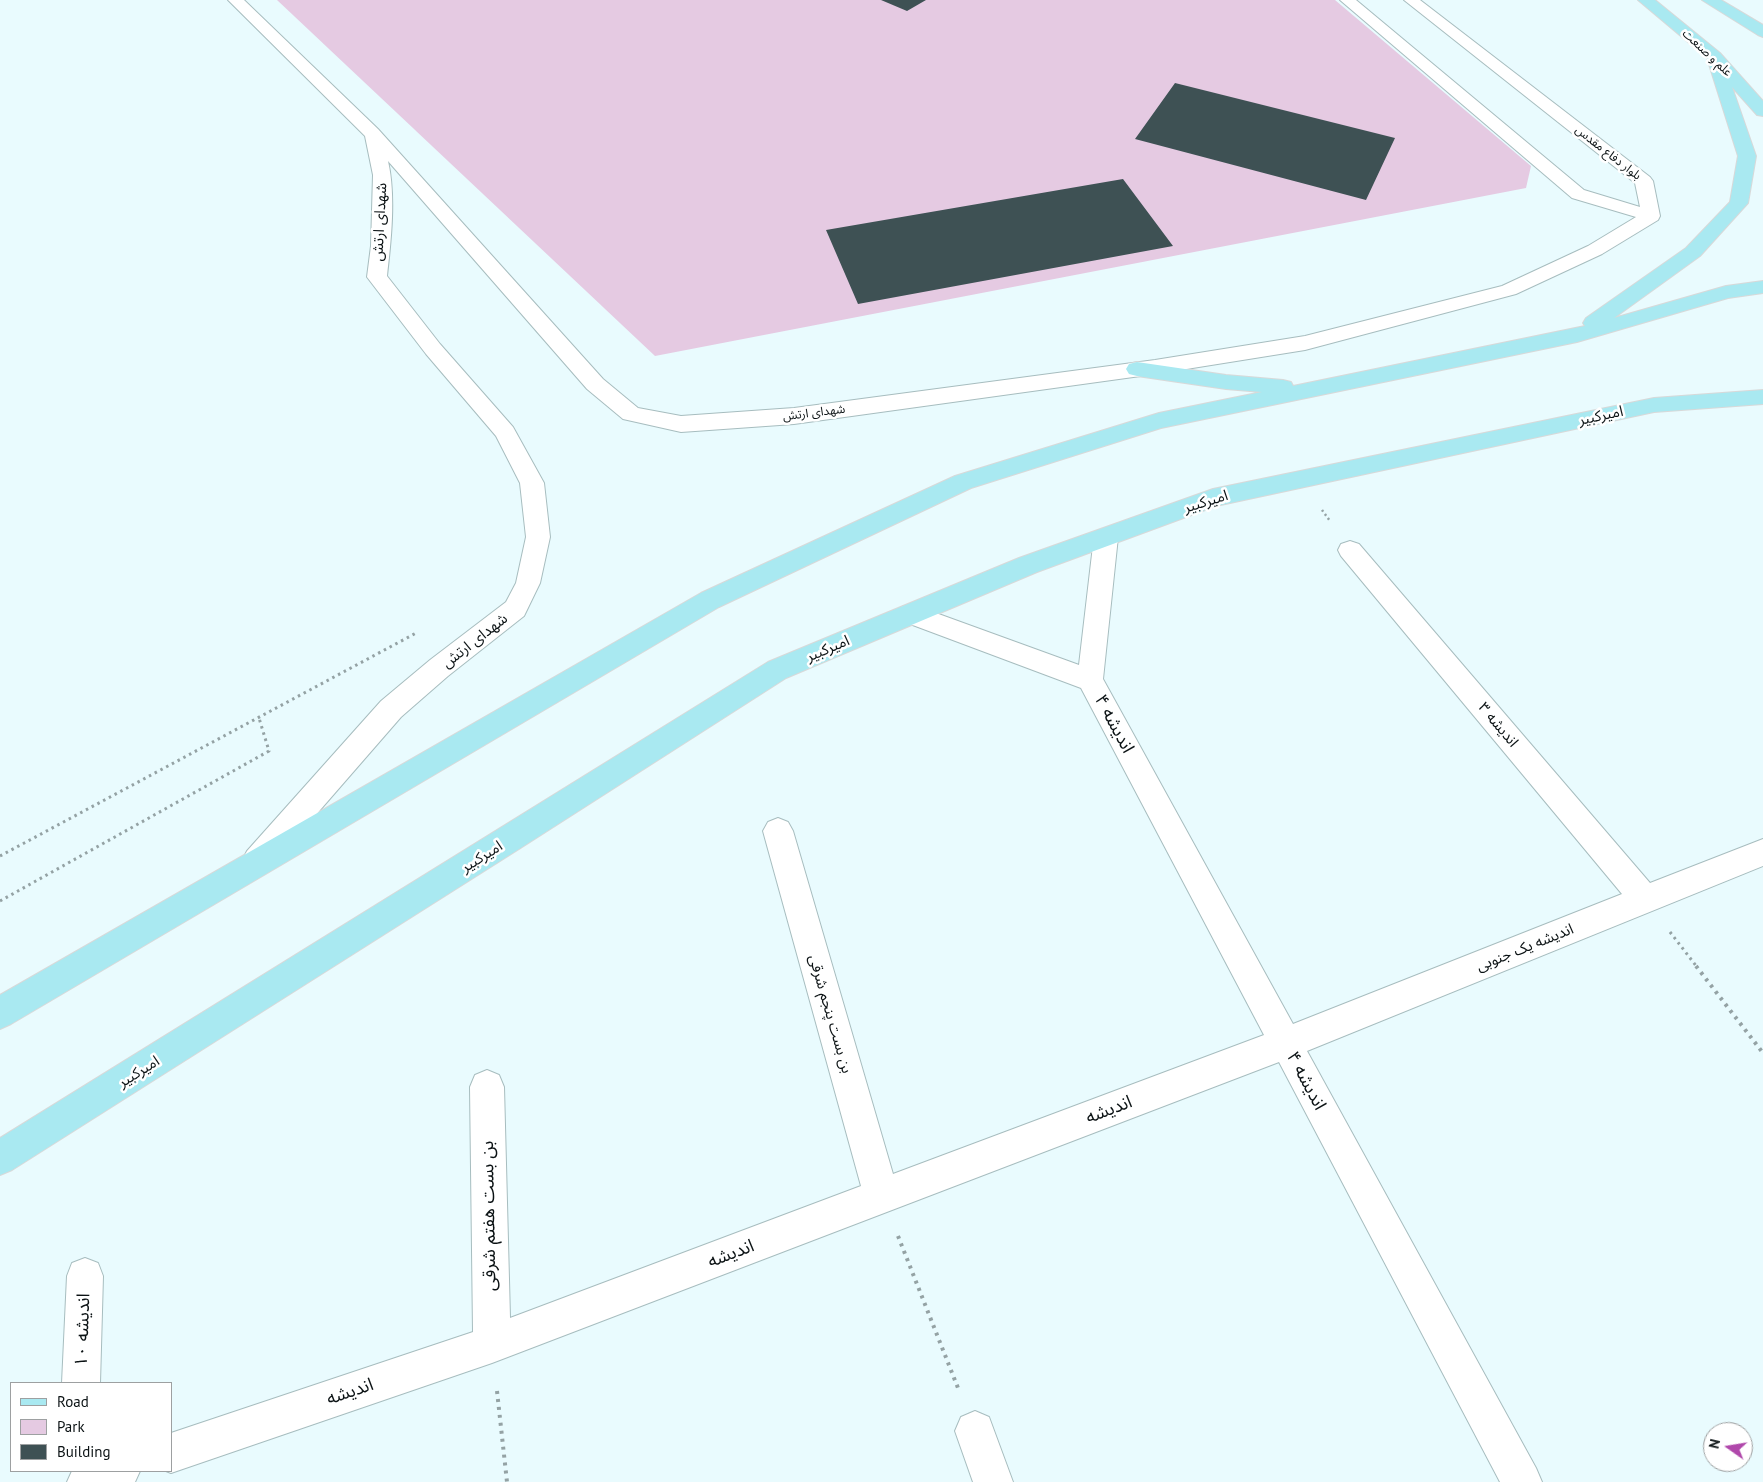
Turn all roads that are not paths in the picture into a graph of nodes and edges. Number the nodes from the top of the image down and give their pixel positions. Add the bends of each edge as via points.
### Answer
1 (236, 0) edge
2 (1347, 0) edge
3 (1411, 0) edge
4 (1646, 0) edge
5 (1710, 0) edge
6 (1763, 32) edge
7 (1714, 56) junction
8 (1763, 111) edge
9 (372, 133) junction
10 (1651, 216) junction
11 (1763, 286) edge
12 (1726, 292) junction
13 (1763, 296) edge
14 (1577, 335) junction
15 (1136, 369) junction
16 (1312, 390) junction
17 (1763, 398) edge
18 (1106, 537) junction
19 (1350, 550) road end
20 (911, 614) junction
21 (1090, 680) junction
22 (778, 830) dead end
23 (1763, 852) edge
24 (254, 865) junction
25 (1645, 899) junction
26 (0, 1013) edge
27 (1286, 1043) junction
28 (487, 1088) dead end
29 (0, 1158) edge
30 (882, 1197) junction
31 (85, 1276) dead end
32 (492, 1344) junction
33 (81, 1382) edge
34 (975, 1431) road end
35 (172, 1453) edge
36 (117, 1472) edge
37 (87, 1482) edge
38 (993, 1482) edge
39 (1522, 1482) edge

1 - 9 street, شهدای ارتش
2 - 10 street via 1578,194
3 - 10 street, بلوار دفاع مقدس via 1644,181
4 - 7 main road, علم و صنعت
5 - 6 main road
7 - 8 main road, علم و صنعت
7 - 14 main road via 1747,156 1739,203 1693,252
9 - 15 street, شهدای ارتش via 595,384 631,414 681,424 794,416
9 - 24 street, شهدای ارتش via 382,175 377,277 433,349 505,432 532,483 538,537 528,583 515,609 391,709
10 - 15 street, شهدای ارتش via 1595,250 1509,290 1305,343
11 - 12 main road
12 - 13 main road
12 - 14 main road
14 - 16 main road
15 - 16 main road
16 - 24 main road via 1159,422 963,482 710,600
17 - 18 main road, امیرکبیر via 1654,405 1300,479 1213,498
18 - 20 main road, امیرکبیر via 1028,565
18 - 21 street
19 - 25 street, اندیشه ۳
20 - 21 street
20 - 29 main road, امیرکبیر via 777,670
21 - 27 street, اندیشه ۴
22 - 30 street, بن بست پنجم شرقی
23 - 25 street, اندیشه یک جنوبی
24 - 26 main road
25 - 27 street, اندیشه یک جنوبی
27 - 30 street, اندیشه
27 - 39 street, اندیشه ۴
28 - 32 street, بن بست هفتم شرقی
30 - 32 street, اندیشه
31 - 33 street, اندیشه ۱۰
32 - 35 street, اندیشه
34 - 38 street
36 - 37 street

